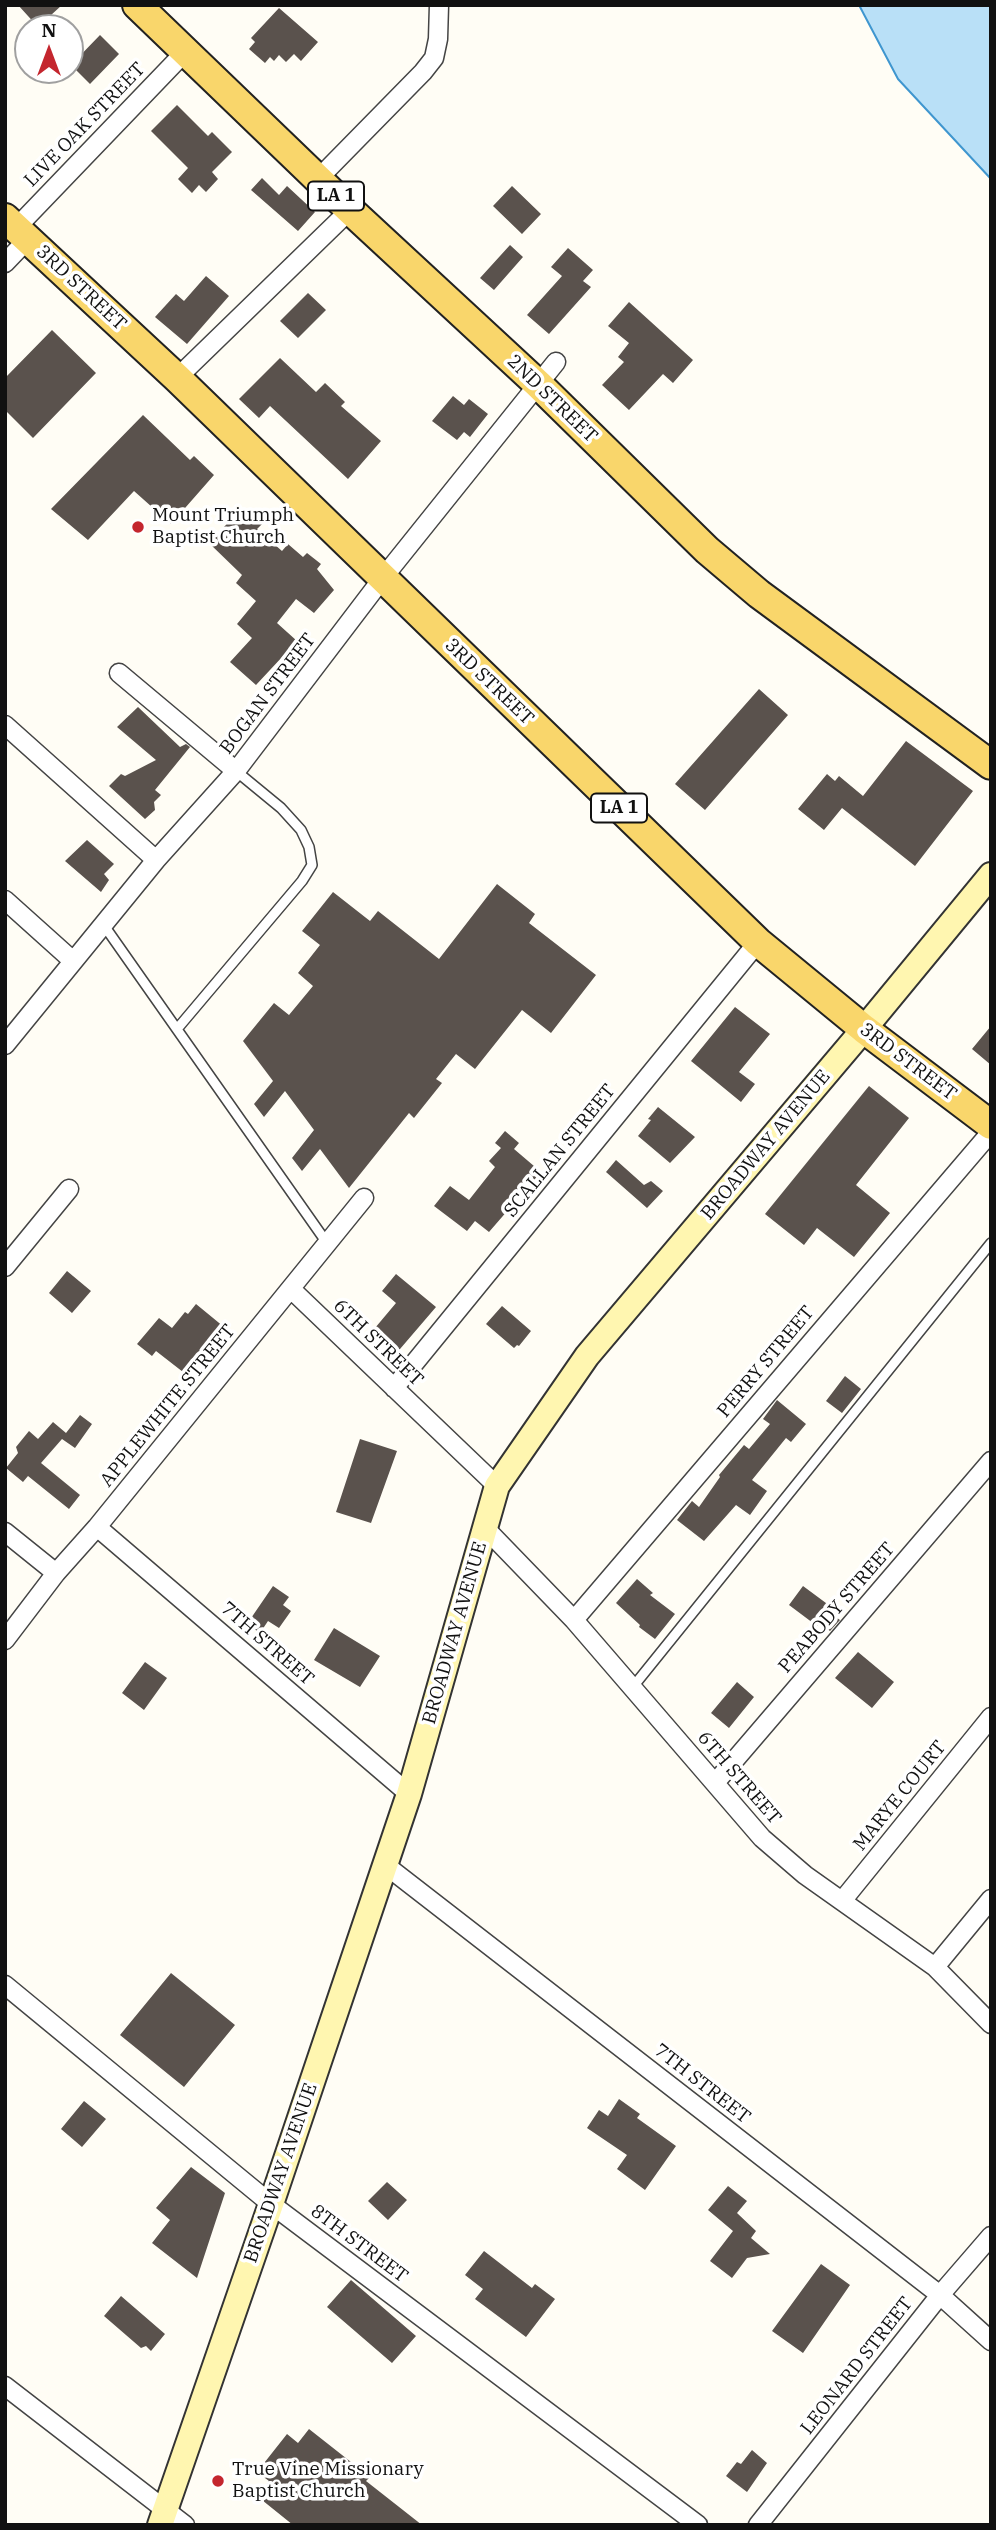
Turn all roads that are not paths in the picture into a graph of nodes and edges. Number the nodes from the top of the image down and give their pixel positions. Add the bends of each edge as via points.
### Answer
1 (137, 5) edge
2 (439, 5) edge
3 (185, 52) junction
4 (318, 180) junction
5 (350, 210) junction
6 (16, 228) edge
7 (5, 263) edge
8 (556, 362) dead end
9 (177, 379) junction
10 (538, 384) junction
11 (382, 579) junction
12 (120, 673) dead end
13 (5, 725) edge
14 (991, 765) edge
15 (236, 771) junction
16 (156, 860) junction
17 (991, 875) edge
18 (5, 900) edge
19 (103, 924) junction
20 (758, 942) junction
21 (73, 961) junction
22 (177, 1029) junction
23 (864, 1029) junction
24 (5, 1045) edge
25 (991, 1125) edge
26 (991, 1132) edge
27 (69, 1189) dead end
28 (364, 1198) dead end
29 (327, 1244) junction
30 (991, 1244) edge
31 (5, 1267) edge
32 (291, 1289) junction
33 (394, 1388) junction
34 (991, 1461) edge
35 (497, 1486) junction
36 (97, 1527) junction
37 (485, 1528) junction
38 (5, 1532) edge
39 (56, 1573) junction
40 (574, 1620) junction
41 (5, 1640) edge
42 (632, 1688) junction
43 (991, 1717) edge
44 (715, 1783) junction
45 (409, 1794) junction
46 (384, 1864) junction
47 (991, 1899) edge
48 (842, 1901) junction
49 (935, 1967) junction
50 (5, 1985) edge
51 (991, 2024) edge
52 (271, 2204) junction
53 (991, 2236) edge
54 (940, 2295) junction
55 (991, 2341) edge
56 (5, 2386) edge
57 (163, 2517) edge
58 (185, 2525) edge
59 (698, 2525) edge
60 (758, 2525) edge

1 - 3 main road, 2ND STREET / LA 1
2 - 4 street via 434,58
3 - 4 main road, 2ND STREET / LA 1
3 - 6 street, LIVE OAK STREET
4 - 5 main road, 2ND STREET / LA 1
5 - 9 street
5 - 10 main road, 2ND STREET / LA 1
6 - 7 street, LIVE OAK STREET
6 - 9 main road, 3RD STREET / LA 1
8 - 10 street, BOGAN STREET
9 - 11 main road, 3RD STREET / LA 1
10 - 11 street, BOGAN STREET
10 - 14 main road, 2ND STREET / LA 1 via 707,550 759,594
11 - 15 street, BOGAN STREET
11 - 20 main road, 3RD STREET / LA 1
12 - 15 street
13 - 16 street
15 - 16 street, BOGAN STREET
15 - 22 lane via 301,830 312,865
16 - 19 street, BOGAN STREET
17 - 23 main road, BROADWAY AVENUE
18 - 21 street
19 - 21 street, BOGAN STREET
19 - 22 lane
20 - 23 main road, 3RD STREET / LA 1
20 - 33 street, SCALLAN STREET
21 - 24 street, BOGAN STREET
22 - 29 lane
23 - 25 main road, 3RD STREET / LA 1
23 - 35 main road, BROADWAY AVENUE via 587,1356
26 - 40 street, PERRY STREET
27 - 31 street
28 - 29 street, APPLEWHITE STREET
29 - 32 street, APPLEWHITE STREET
30 - 42 lane
32 - 33 street, 6TH STREET
32 - 36 street, APPLEWHITE STREET
33 - 35 street, 6TH STREET
34 - 44 street, PEABODY STREET
35 - 37 main road, BROADWAY AVENUE
36 - 39 street, APPLEWHITE STREET
36 - 45 street, 7TH STREET
37 - 40 street, 6TH STREET
37 - 45 main road, BROADWAY AVENUE
38 - 39 street
39 - 41 street, APPLEWHITE STREET
40 - 42 street, 6TH STREET
42 - 44 street, 6TH STREET
43 - 48 street, MARYE COURT
44 - 48 street, 6TH STREET via 762,1838
45 - 46 main road, BROADWAY AVENUE
46 - 52 main road, BROADWAY AVENUE
46 - 54 street, 7TH STREET
47 - 49 street
48 - 49 street, 6TH STREET
49 - 51 street, 6TH STREET
50 - 52 street, 8TH STREET
52 - 57 main road, BROADWAY AVENUE
52 - 59 street, 8TH STREET
53 - 54 street, LEONARD STREET
54 - 55 street, 7TH STREET
54 - 60 street, LEONARD STREET
56 - 57 street
57 - 58 street

